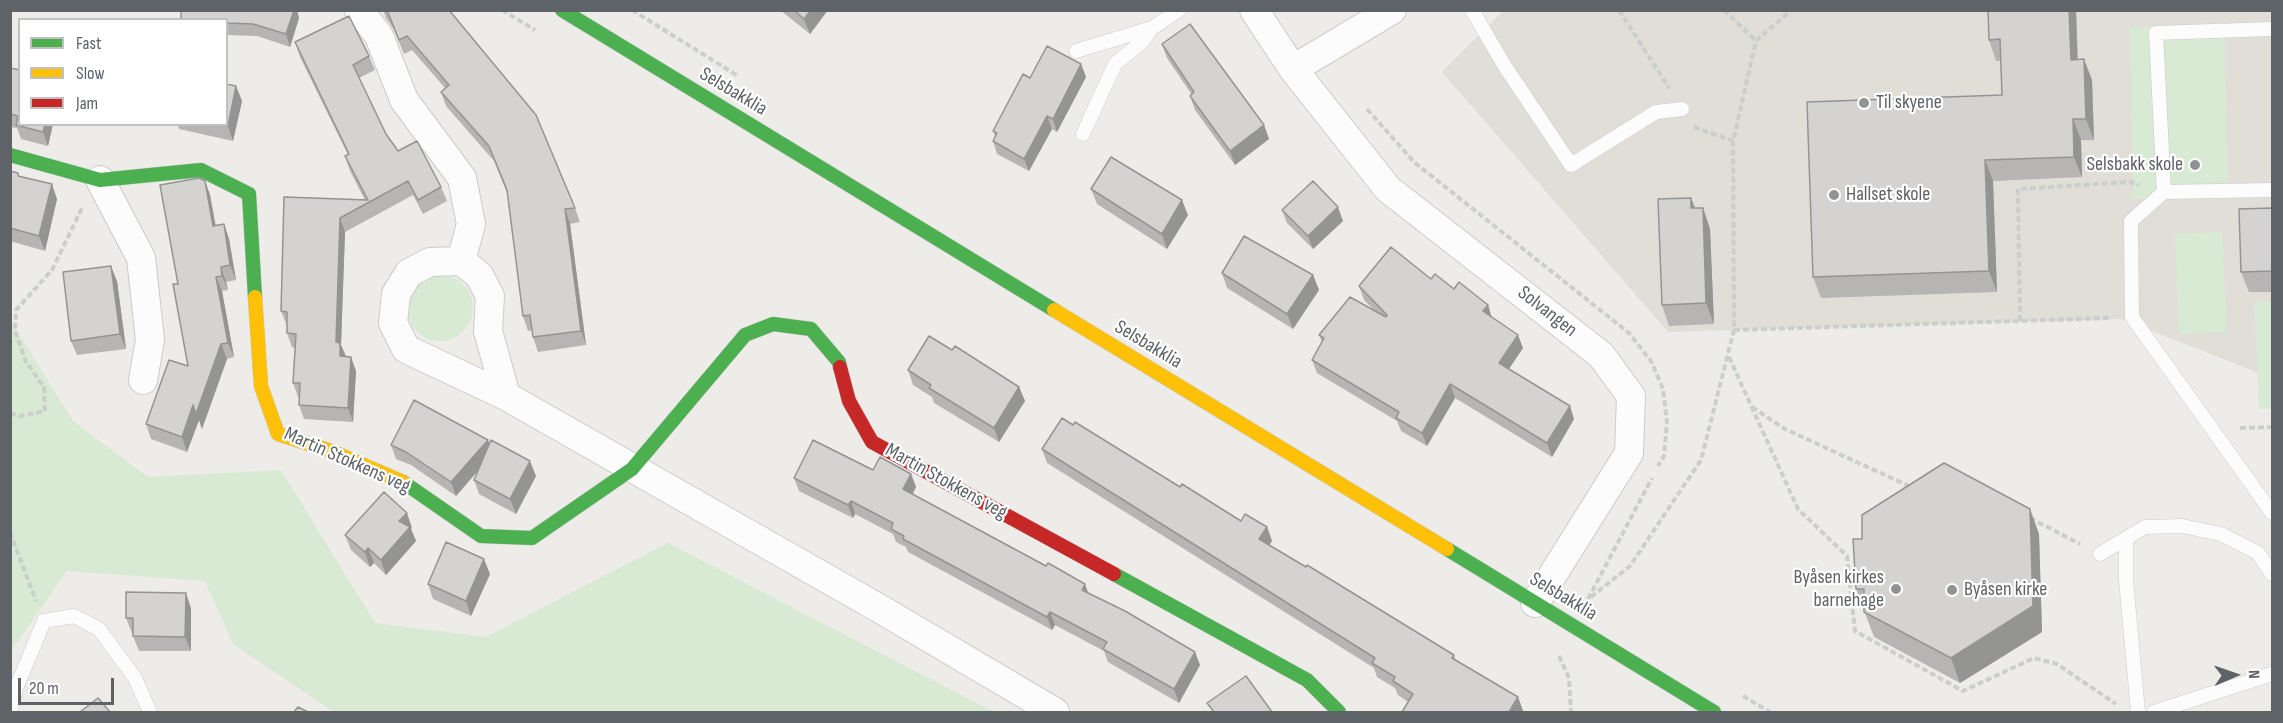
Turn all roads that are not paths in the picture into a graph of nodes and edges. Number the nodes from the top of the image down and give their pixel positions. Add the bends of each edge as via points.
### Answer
1 (359, 10) edge
2 (562, 10) edge
3 (1179, 10) edge
4 (1254, 10) edge
5 (1392, 10) edge
6 (1472, 10) edge
7 (1152, 28) junction
8 (2272, 29) edge
9 (1076, 51) dead end
10 (1293, 69) junction
11 (1682, 108) road end
12 (1083, 134) dead end
13 (10, 155) edge
14 (100, 180) junction
15 (2272, 190) edge
16 (2164, 192) junction
17 (461, 261) junction
18 (143, 381) dead end
19 (506, 396) junction
20 (632, 468) junction
21 (2272, 513) edge
22 (2126, 540) junction
23 (2100, 554) road end
24 (2272, 574) edge
25 (1535, 603) junction
26 (2272, 674) edge
27 (10, 712) edge
28 (150, 712) edge
29 (1055, 712) edge
30 (1339, 712) edge
31 (1714, 712) edge
32 (2138, 712) edge
33 (2154, 712) edge

1 - 17 street via 379,36 404,100 462,178 471,224
2 - 25 street, Selsbakklia
3 - 7 lane
4 - 10 street, Solvangen
5 - 10 street
6 - 11 lane via 1571,165 1656,112
7 - 9 lane
7 - 12 lane via 1143,41 1115,64
8 - 16 lane via 2157,33
10 - 25 street, Solvangen via 1388,189 1601,355 1631,396 1629,453
13 - 14 street, Martin Stokkens veg
14 - 18 street via 141,258 150,340
14 - 20 street, Martin Stokkens veg via 201,170 249,194 261,386 278,434 331,451 401,481 481,536 532,538
15 - 16 lane
16 - 21 lane via 2131,221 2132,317
17 - 19 street via 479,275 490,296 488,331
17 - 19 street via 429,262 409,273 396,294 393,323 406,349
19 - 20 street
20 - 29 street
20 - 30 street, Martin Stokkens veg via 746,335 773,324 811,329 839,362 849,401 872,441 1307,680
22 - 23 lane
22 - 24 lane via 2145,527 2182,526 2221,534 2258,554
22 - 32 lane
25 - 31 street, Selsbakklia
26 - 33 lane
27 - 28 lane via 44,621 74,616 99,629 135,678

